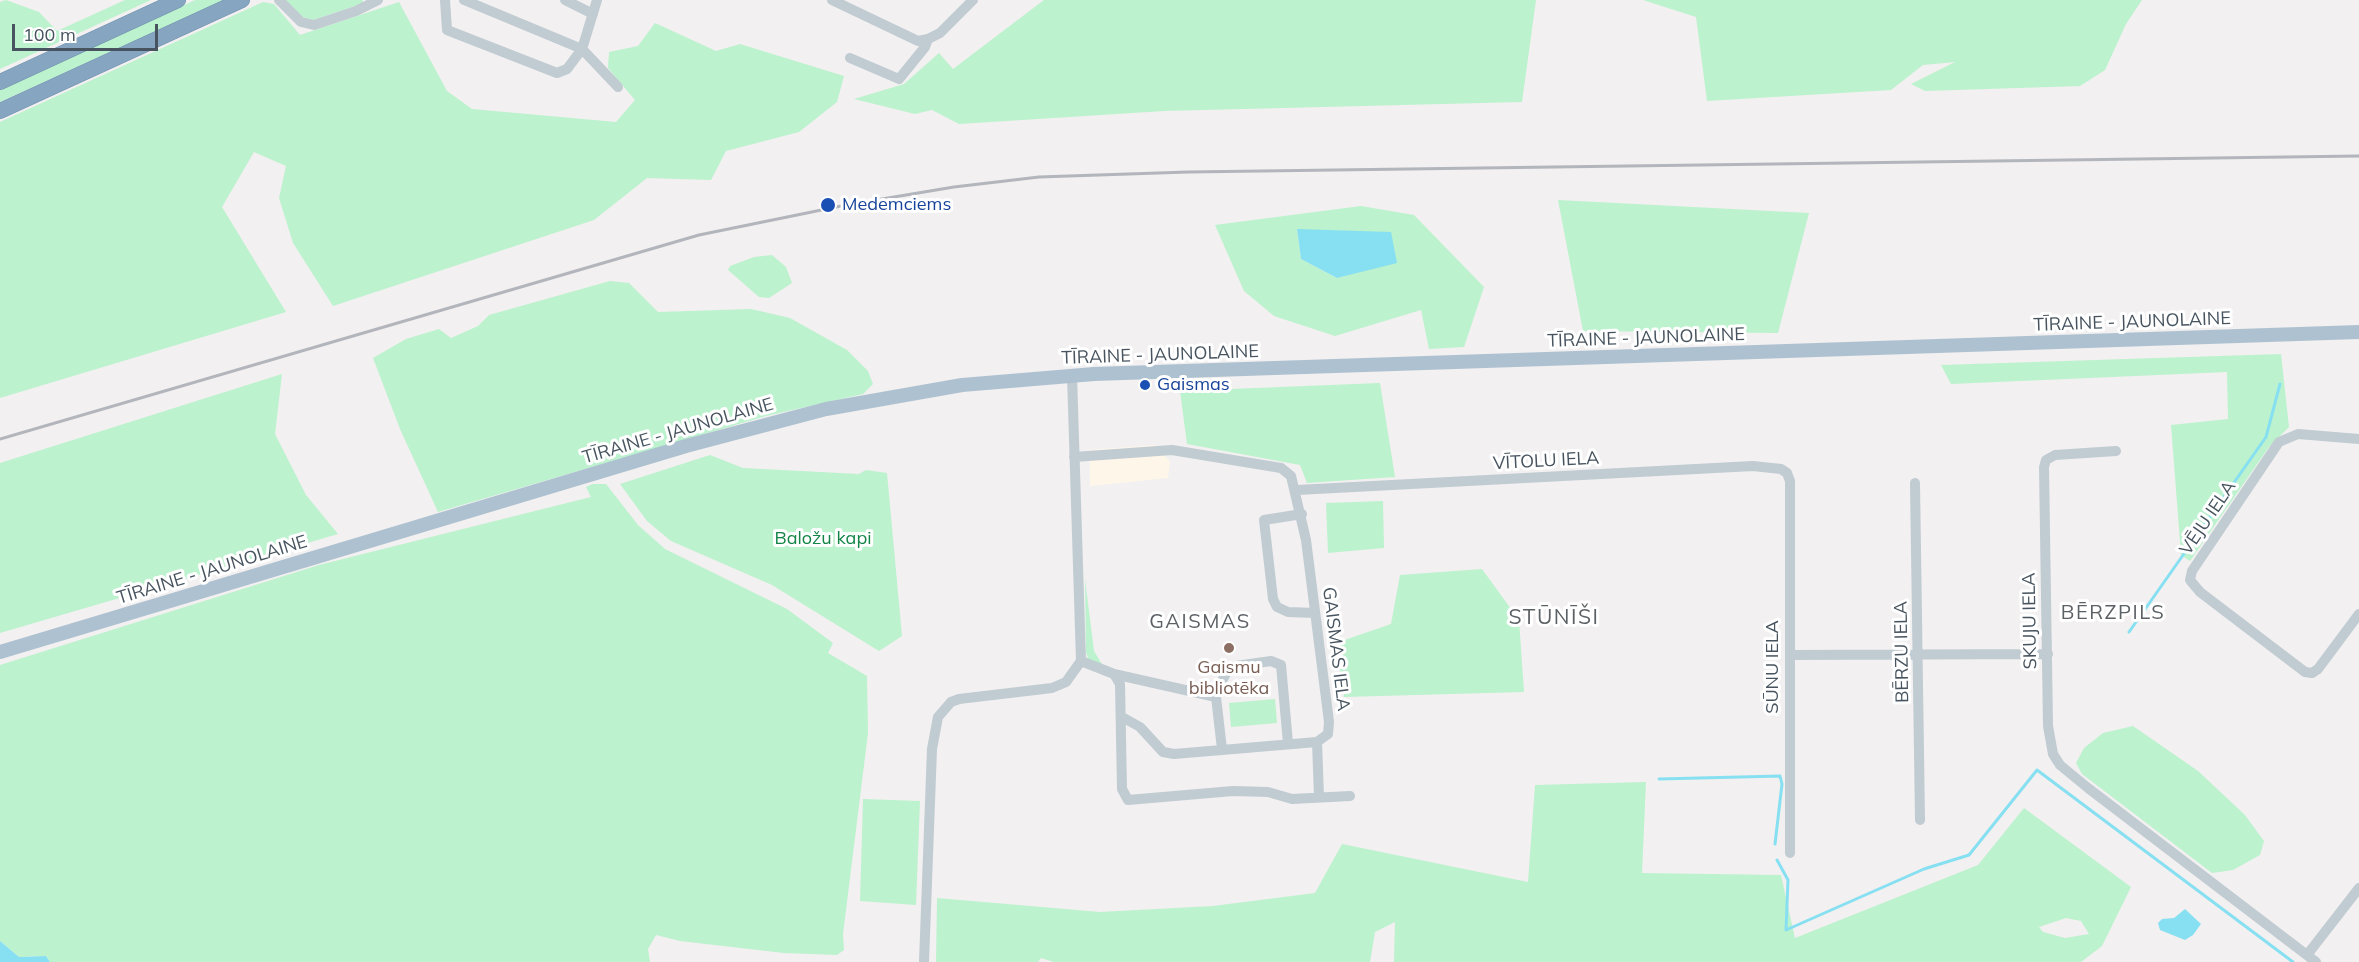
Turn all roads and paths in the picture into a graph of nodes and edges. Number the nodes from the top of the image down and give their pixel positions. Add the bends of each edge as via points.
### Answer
1 (178, 0) edge
2 (242, 0) edge
3 (279, 0) edge
4 (378, 0) edge
5 (445, 0) edge
6 (464, 0) edge
7 (565, 0) edge
8 (597, 0) edge
9 (832, 0) edge
10 (973, 0) edge
11 (855, 5) edge
12 (593, 14) junction
13 (928, 39) junction
14 (582, 50) junction
15 (850, 58) dead end
16 (0, 82) edge
17 (618, 87) dead end
18 (0, 111) edge
19 (2359, 332) edge
20 (1072, 375) junction
21 (2359, 438) edge
22 (2116, 451) dead end
23 (1074, 458) junction
24 (1790, 481) joint
25 (1915, 483) dead end
26 (1296, 490) junction
27 (1302, 514) junction
28 (1315, 613) junction
29 (2359, 614) edge
30 (0, 652) edge
31 (1920, 653) junction
32 (2048, 654) junction
33 (1790, 655) junction
34 (1081, 661) junction
35 (1114, 674) junction
36 (1216, 697) junction
37 (1122, 717) junction
38 (1317, 742) junction
39 (1288, 743) junction
40 (1222, 749) junction
41 (1350, 796) dead end
42 (1319, 797) junction
43 (1920, 820) dead end
44 (1790, 853) dead end
45 (2359, 888) edge
46 (2307, 955) junction
47 (924, 962) edge
48 (2316, 962) edge

1 - 16 highway
2 - 18 highway
3 - 4 street via 301,22 314,26
5 - 14 street via 447,30 557,73 567,69
6 - 14 street
7 - 12 street
8 - 12 street
9 - 11 street
10 - 13 street via 940,33
11 - 13 street via 918,41
12 - 14 street
13 - 15 street via 899,79
14 - 17 street
19 - 20 main road, TĪRAINE - JAUNOLAINE
20 - 23 street
20 - 30 main road, TĪRAINE - JAUNOLAINE via 937,389 798,416
21 - 29 street, VĒJU IELA via 2298,434 2279,442 2192,571 2190,580 2200,592 2305,672 2318,669
22 - 32 street, SKUJU IELA via 2055,455 2046,460
23 - 26 street, GAISMAS IELA via 1167,450 1193,453 1281,468 1291,476
23 - 34 street
24 - 26 street, VĪTOLU IELA via 1781,469 1754,466
24 - 33 street, SŪNU IELA
25 - 31 street, BĒRZU IELA
26 - 27 street, GAISMAS IELA
27 - 28 street, GAISMAS IELA
27 - 28 street via 1264,520 1273,599 1277,607 1288,612
28 - 38 street, GAISMAS IELA via 1329,722 1328,734
31 - 32 street
31 - 33 street
31 - 43 street, BĒRZU IELA
32 - 46 street, SKUJU IELA via 2049,742 2060,765
33 - 44 street, SŪNU IELA
34 - 35 street
34 - 47 street via 1066,682 1052,688 968,697 951,702 941,711 935,726
35 - 36 street
35 - 37 street via 1120,684
36 - 39 street via 1228,670 1277,662 1281,665
36 - 40 street
37 - 40 street via 1140,728 1163,752
37 - 42 street via 1122,789 1128,800 1233,791 1268,792 1292,799
38 - 39 street
38 - 42 street, GAISMAS IELA
39 - 40 street
41 - 42 street
45 - 46 street
46 - 48 street

